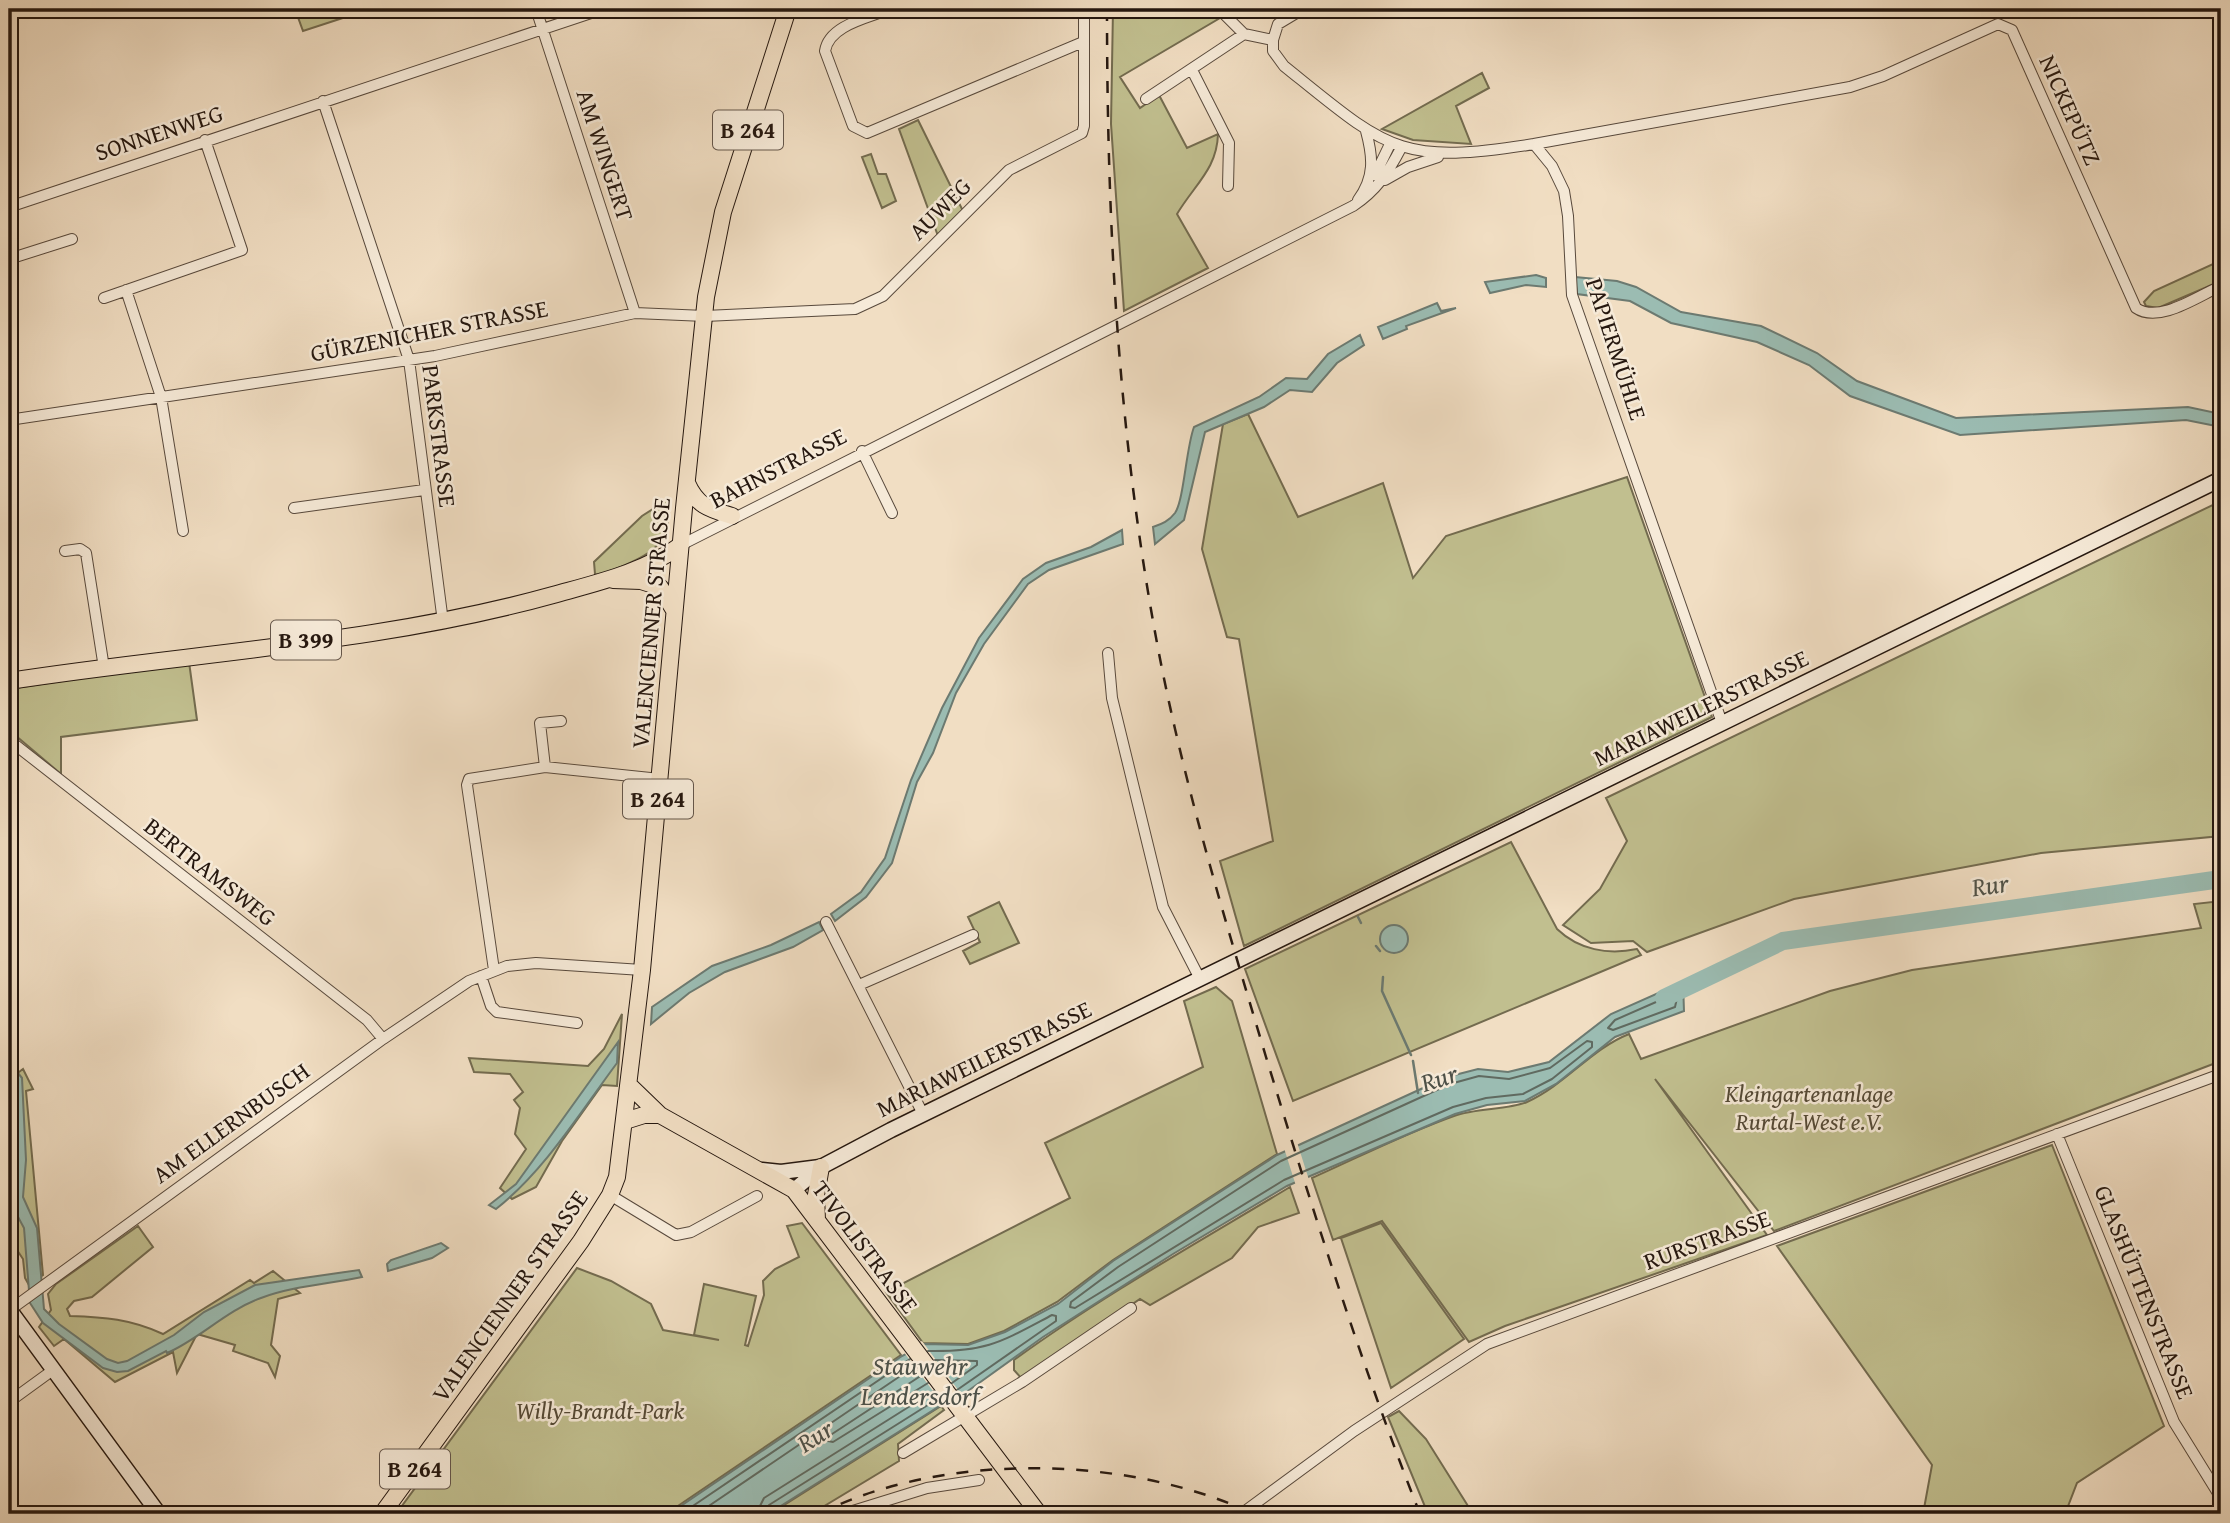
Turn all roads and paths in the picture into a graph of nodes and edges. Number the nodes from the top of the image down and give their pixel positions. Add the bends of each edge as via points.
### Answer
1 (536, 9) edge
2 (603, 9) edge
3 (788, 9) edge
4 (890, 9) edge
5 (1084, 9) edge
6 (1219, 9) edge
7 (1303, 9) edge
8 (542, 28) junction
9 (1244, 34) junction
10 (1273, 40) junction
11 (1083, 42) junction
12 (1192, 70) junction
13 (1146, 99) dead end
14 (323, 101) junction
15 (1366, 131) junction
16 (205, 140) junction
17 (1390, 144) junction
18 (1534, 144) junction
19 (1401, 148) junction
20 (1445, 155) junction
21 (1380, 183) junction
22 (1228, 186) dead end
23 (1365, 190) junction
24 (1353, 206) junction
25 (9, 207) edge
26 (72, 239) dead end
27 (9, 259) edge
28 (2221, 286) edge
29 (126, 290) junction
30 (104, 298) dead end
31 (635, 313) junction
32 (705, 316) junction
33 (409, 360) junction
34 (161, 397) junction
35 (9, 421) edge
36 (862, 451) junction
37 (2221, 479) edge
38 (687, 481) junction
39 (424, 490) junction
40 (294, 508) dead end
41 (892, 513) dead end
42 (732, 516) junction
43 (183, 531) dead end
44 (681, 545) junction
45 (65, 551) dead end
46 (604, 580) junction
47 (675, 612) junction
48 (443, 622) junction
49 (1108, 653) dead end
50 (104, 668) junction
51 (9, 681) edge
52 (561, 721) dead end
53 (1722, 723) junction
54 (9, 740) edge
55 (545, 767) junction
56 (660, 779) junction
57 (826, 922) dead end
58 (974, 935) dead end
59 (494, 970) junction
60 (642, 970) junction
61 (481, 976) junction
62 (1200, 979) junction
63 (859, 985) junction
64 (577, 1023) dead end
65 (383, 1039) junction
66 (2221, 1074) edge
67 (630, 1086) junction
68 (923, 1114) junction
69 (660, 1115) junction
70 (625, 1121) junction
71 (2057, 1134) junction
72 (821, 1167) junction
73 (762, 1170) junction
74 (794, 1190) junction
75 (610, 1195) junction
76 (757, 1196) dead end
77 (817, 1220) junction
78 (1132, 1308) dead end
79 (9, 1310) edge
80 (53, 1370) junction
81 (9, 1402) edge
82 (962, 1413) junction
83 (903, 1453) dead end
84 (979, 1480) dead end
85 (2221, 1498) edge
86 (159, 1514) edge
87 (382, 1514) edge
88 (843, 1514) edge
89 (1039, 1514) edge
90 (1241, 1514) edge

1 - 8 street, AM WINGERT
2 - 8 street, SONNENWEG
3 - 32 main road, VALENCIENNER STRASSE / B 264 via 723,212
4 - 11 street via 833,33 826,44 853,125 867,134
5 - 11 street, AUWEG
6 - 9 street
7 - 10 street via 1278,24
8 - 14 street, SONNENWEG
8 - 31 street, AM WINGERT
9 - 10 street
9 - 12 street
10 - 15 street via 1273,51 1284,66
11 - 32 street, AUWEG via 1082,133 1009,170 883,296 855,309
12 - 13 street
12 - 22 street via 1229,143
14 - 16 street, SONNENWEG
14 - 33 street, PARKSTRASSE
15 - 17 street
15 - 23 street, BAHNSTRASSE via 1373,163
16 - 25 street, SONNENWEG
16 - 29 street via 242,250
17 - 19 street
17 - 23 street, BAHNSTRASSE
18 - 20 street
18 - 28 street, NICKEPÜTZ via 1850,87 1998,24 2006,25 2136,308 2157,314
18 - 53 street, PAPIERMÜHLE via 1564,191 1572,295
19 - 20 street
19 - 21 street, BAHNSTRASSE
20 - 21 street, BAHNSTRASSE via 1408,167
21 - 24 street, BAHNSTRASSE
23 - 24 street, BAHNSTRASSE
24 - 36 street, BAHNSTRASSE
26 - 27 street
29 - 30 street
29 - 34 street
31 - 32 street, GÜRZENICHER STRASSE
31 - 33 street, GÜRZENICHER STRASSE
32 - 38 main road, VALENCIENNER STRASSE / B 264
33 - 34 street, GÜRZENICHER STRASSE
33 - 39 street, PARKSTRASSE
34 - 35 street, GÜRZENICHER STRASSE
34 - 43 street
36 - 41 street
36 - 42 street, BAHNSTRASSE
37 - 53 main road, MARIAWEILERSTRASSE
38 - 42 main road via 694,499 705,508
38 - 44 main road, VALENCIENNER STRASSE / B 264
39 - 40 street
39 - 48 street, PARKSTRASSE
42 - 44 street, BAHNSTRASSE
44 - 46 main road, BAHNSTRASSE / B 399 via 653,562
44 - 47 main road, VALENCIENNER STRASSE / B 264
45 - 50 street via 80,548 86,553
46 - 47 main road via 660,587
46 - 48 main road, BAHNSTRASSE / B 399
47 - 56 main road, VALENCIENNER STRASSE / B 264
48 - 50 main road, BAHNSTRASSE / B 399
49 - 62 street via 1112,698 1163,907
50 - 51 main road, BAHNSTRASSE / B 399
52 - 55 street via 540,723
53 - 62 main road, MARIAWEILERSTRASSE
54 - 65 street, BERTRAMSWEG via 367,1020
55 - 56 street
55 - 59 street via 472,777 467,785
56 - 60 main road, VALENCIENNER STRASSE / B 264
57 - 63 street
58 - 63 street
59 - 60 street, AM ELLERNBUSCH via 536,962
59 - 61 street, AM ELLERNBUSCH
60 - 67 main road, VALENCIENNER STRASSE / B 264
61 - 64 street via 497,1012
61 - 65 street, AM ELLERNBUSCH
62 - 68 main road, MARIAWEILERSTRASSE
63 - 68 street
65 - 79 street, AM ELLERNBUSCH
66 - 71 street, RURSTRASSE
67 - 69 main road, TIVOLISTRASSE
67 - 70 main road, VALENCIENNER STRASSE / B 264
68 - 72 main road, MARIAWEILERSTRASSE
69 - 70 main road
69 - 73 main road, TIVOLISTRASSE
70 - 75 main road, VALENCIENNER STRASSE / B 264
71 - 85 street, GLASHÜTTENSTRASSE via 2174,1422
71 - 90 street, RURSTRASSE via 1487,1343 1354,1431
72 - 73 main road
72 - 74 main road, MARIAWEILERSTRASSE
72 - 77 main road
73 - 74 main road, TIVOLISTRASSE
74 - 77 main road, TIVOLISTRASSE
75 - 76 street via 676,1235 691,1233
75 - 87 main road, VALENCIENNER STRASSE / B 264
77 - 82 main road, TIVOLISTRASSE
78 - 82 street via 1033,1375
79 - 80 main road
80 - 81 street
80 - 86 main road
82 - 83 street
82 - 89 main road, TIVOLISTRASSE
84 - 88 street via 927,1488

